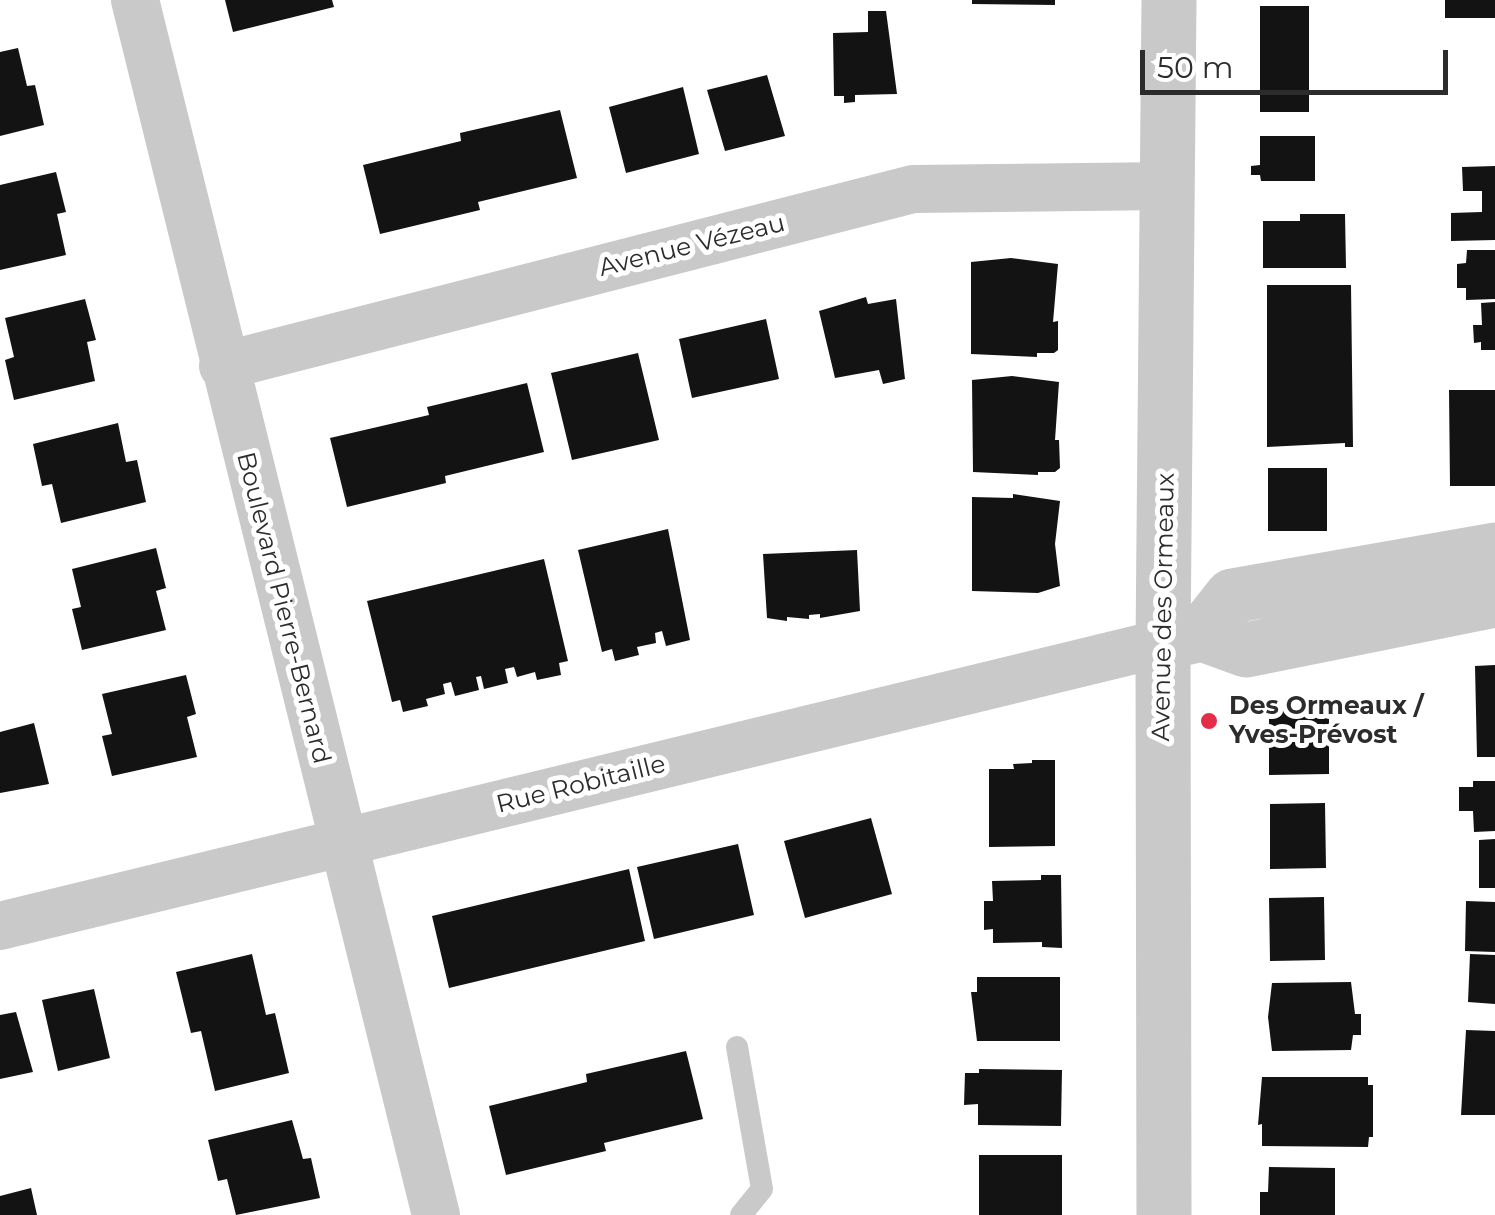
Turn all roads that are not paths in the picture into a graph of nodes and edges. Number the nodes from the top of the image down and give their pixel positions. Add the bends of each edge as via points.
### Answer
1 (135, 0) edge
2 (1169, 0) edge
3 (1170, 186) junction
4 (222, 366) junction
5 (1495, 550) edge
6 (1495, 600) edge
7 (1182, 639) junction
8 (341, 843) junction
9 (0, 926) edge
10 (738, 1047) dead end
11 (436, 1215) edge
12 (741, 1215) edge
13 (1164, 1215) edge

1 - 4 street, Boulevard Pierre-Bernard
2 - 3 street, Avenue des Ormeaux
3 - 4 street, Avenue Vézeau via 913,189
3 - 7 street, Avenue des Ormeaux
4 - 8 street, Boulevard Pierre-Bernard
5 - 7 street via 1232,596
6 - 7 street via 1246,650
7 - 8 street, Rue Robitaille
7 - 13 street, Avenue des Ormeaux
8 - 9 street, Rue Robitaille
8 - 11 street, Boulevard Pierre-Bernard
10 - 12 lane via 762,1189

